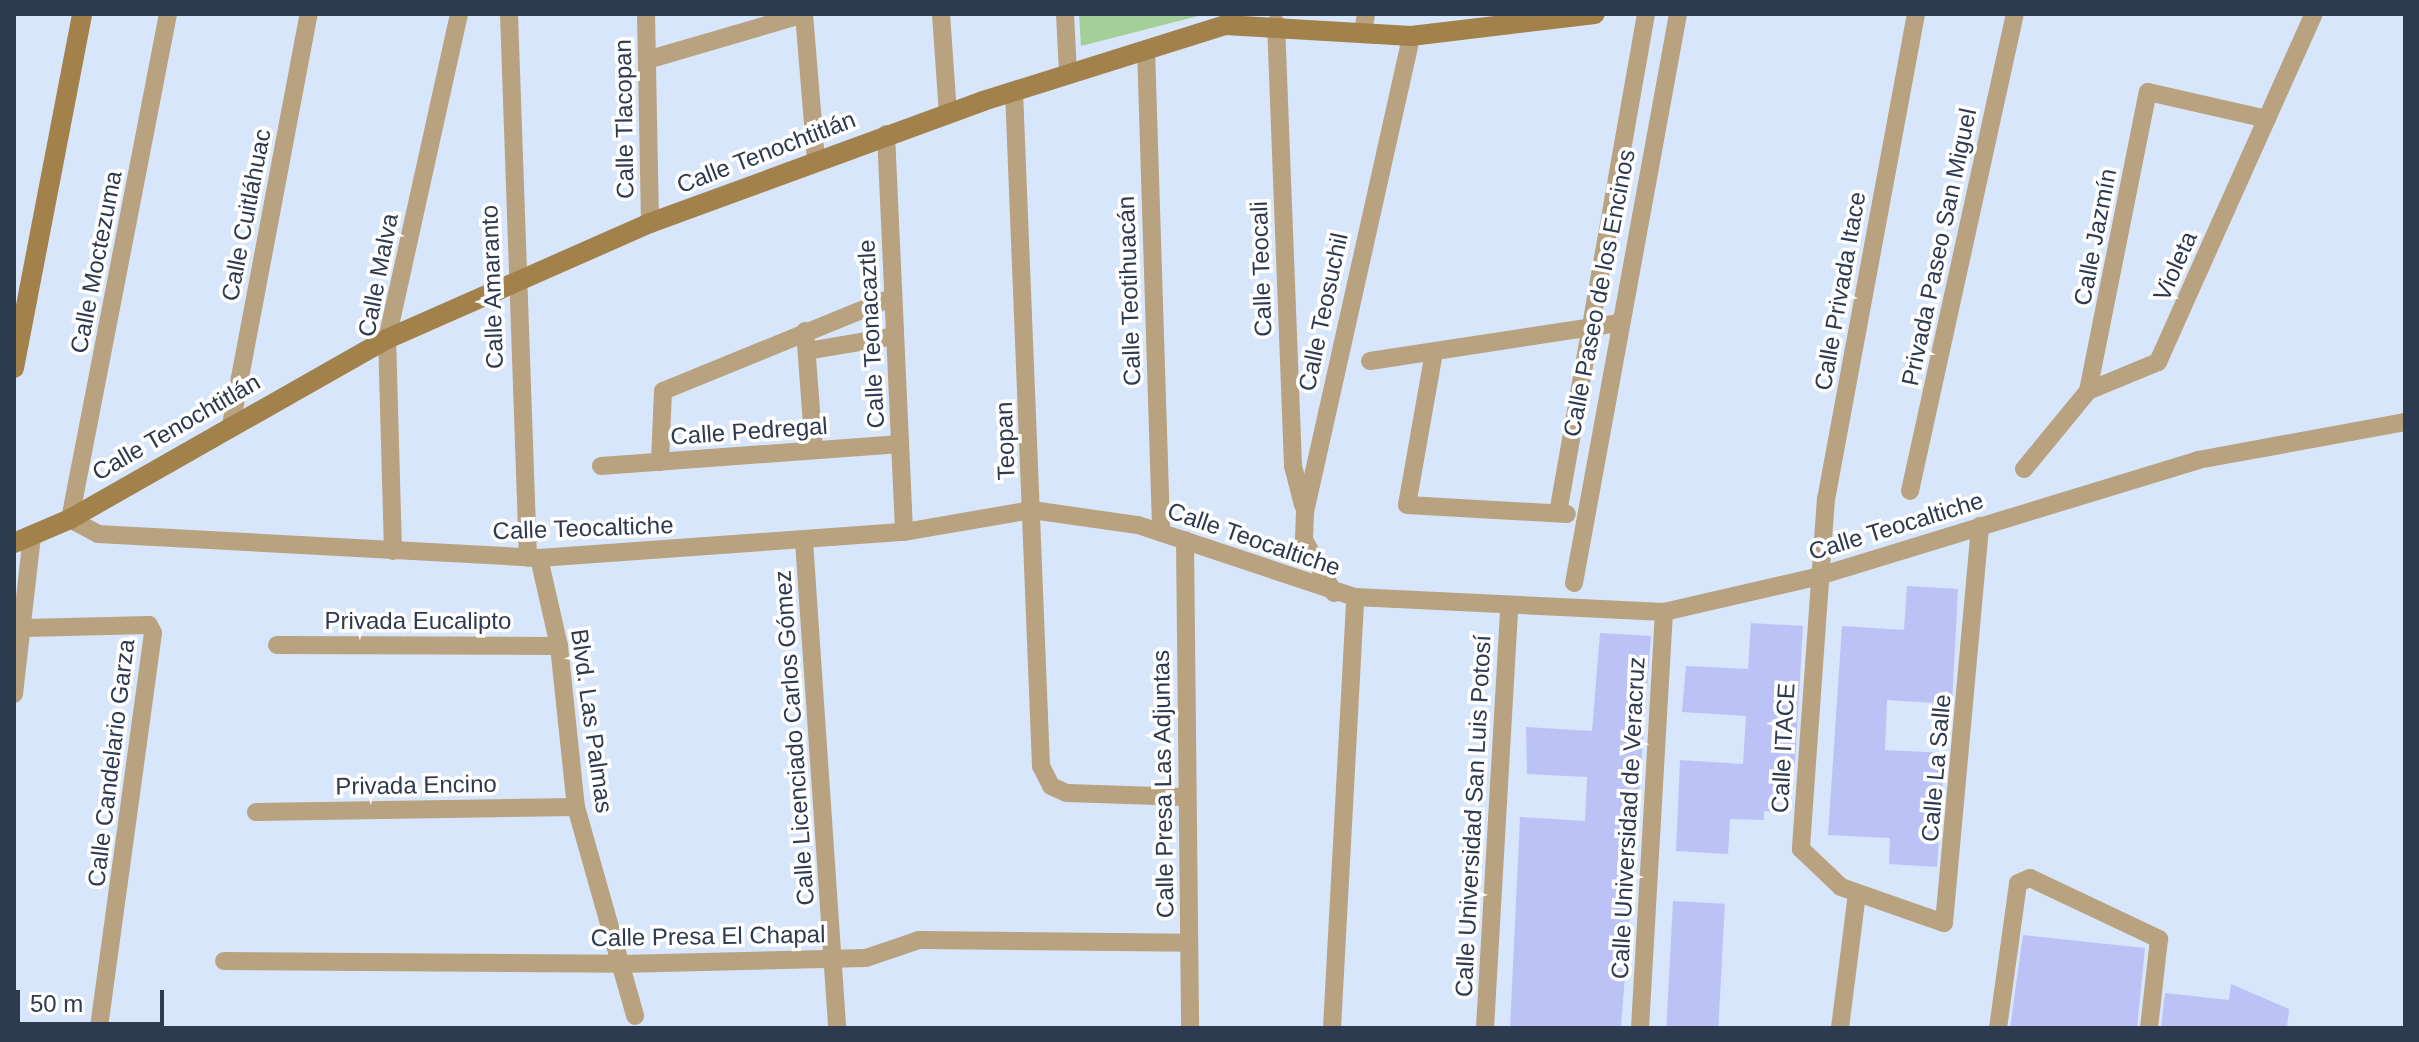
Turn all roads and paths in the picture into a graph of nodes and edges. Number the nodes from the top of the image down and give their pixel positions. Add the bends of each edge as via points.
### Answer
1 (82, 14) edge
2 (168, 14) edge
3 (309, 14) edge
4 (459, 14) edge
5 (509, 14) edge
6 (646, 14) edge
7 (804, 14) edge
8 (941, 14) edge
9 (1065, 14) edge
10 (1595, 14) edge
11 (1646, 14) edge
12 (1678, 14) edge
13 (1916, 14) edge
14 (2015, 14) edge
15 (2314, 14) edge
16 (1226, 20) edge
17 (1520, 21) edge
18 (1276, 23) junction
19 (1365, 23) edge
20 (1411, 36) junction
21 (1146, 49) junction
22 (647, 60) junction
23 (1636, 67) junction
24 (1666, 73) junction
25 (1068, 74) junction
26 (1014, 91) junction
27 (948, 113) junction
28 (2267, 119) junction
29 (886, 134) junction
30 (816, 159) junction
31 (650, 223) junction
32 (514, 283) junction
33 (893, 297) junction
34 (1618, 323) junction
35 (1590, 329) junction
36 (805, 331) junction
37 (895, 336) junction
38 (387, 339) junction
39 (807, 351) junction
40 (1434, 352) junction
41 (1370, 361) dead end
42 (14, 368) edge
43 (2088, 391) junction
44 (2405, 422) edge
45 (231, 425) junction
46 (900, 444) junction
47 (814, 450) junction
48 (660, 462) junction
49 (601, 466) dead end
50 (2024, 469) dead end
51 (1910, 491) dead end
52 (1032, 510) junction
53 (1305, 512) junction
54 (1558, 513) junction
55 (1582, 515) junction
56 (70, 519) junction
57 (1980, 526) junction
58 (904, 532) junction
59 (1161, 533) junction
60 (23, 540) edge
61 (1185, 540) junction
62 (804, 541) junction
63 (393, 551) junction
64 (534, 558) junction
65 (1816, 577) junction
66 (1574, 583) dead end
67 (1334, 593) junction
68 (1355, 597) junction
69 (1509, 607) junction
70 (1664, 612) junction
71 (26, 628) junction
72 (277, 645) dead end
73 (559, 646) junction
74 (14, 694) edge
75 (1186, 797) junction
76 (576, 807) junction
77 (256, 812) dead end
78 (1857, 894) junction
79 (1189, 943) junction
80 (834, 957) junction
81 (224, 961) dead end
82 (621, 964) junction
83 (635, 1016) dead end
84 (99, 1028) edge
85 (837, 1028) edge
86 (1190, 1028) edge
87 (1332, 1028) edge
88 (1485, 1028) edge
89 (1640, 1028) edge
90 (1840, 1028) edge
91 (1998, 1028) edge
92 (2149, 1028) edge

1 - 42 street
2 - 56 street, Calle Moctezuma
3 - 45 street, Calle Cuitláhuac
4 - 38 street, Calle Malva
5 - 32 street, Calle Amaranto
6 - 22 street, Calle Tlacopan
7 - 22 street
7 - 30 street
8 - 27 street
9 - 25 street
10 - 17 street, Calle Tenochtitlán
11 - 23 street, Calle Paseo de los Encinos
12 - 24 street, Calle Paseo de los Encinos
13 - 65 street, Calle Privada Itace
14 - 51 street, Privada Paseo San Miguel
15 - 28 street, Violeta
16 - 18 street, Calle Tenochtitlán
16 - 21 street, Calle Tenochtitlán
17 - 20 street, Calle Tenochtitlán
18 - 19 street, Calle Tenochtitlán
18 - 53 street, Calle Teocali via 1293,466
19 - 20 street, Calle Tenochtitlán
20 - 53 street, Calle Teosuchil
21 - 25 street, Calle Tenochtitlán
21 - 59 street, Calle Teotihuacán
22 - 31 street, Calle Tlacopan
23 - 24 street
23 - 35 street, Calle Paseo de los Encinos
24 - 34 street, Calle Paseo de los Encinos
25 - 26 street, Calle Tenochtitlán
26 - 27 street, Calle Tenochtitlán
26 - 52 street, Teopan
27 - 29 street, Calle Tenochtitlán
28 - 43 street, Violeta via 2158,362
28 - 43 street, Calle Jazmín via 2148,92
29 - 30 street, Calle Tenochtitlán
29 - 33 street, Calle Teonacaztle
30 - 31 street, Calle Tenochtitlán
31 - 32 street, Calle Tenochtitlán
32 - 38 street, Calle Tenochtitlán
32 - 64 street, Calle Amaranto
33 - 36 street
33 - 37 street, Calle Teonacaztle
34 - 35 street
34 - 55 street, Calle Paseo de los Encinos
35 - 40 street
35 - 54 street, Calle Paseo de los Encinos
36 - 39 street
36 - 48 street via 663,391
37 - 39 street
37 - 46 street, Calle Teonacaztle
38 - 45 street, Calle Tenochtitlán
38 - 63 street, Calle Malva
39 - 47 street
40 - 41 street
40 - 54 street via 1407,505
43 - 50 street
44 - 57 street, Calle Teocaltiche via 2198,460
45 - 56 street, Calle Tenochtitlán
46 - 47 street, Calle Pedregal
46 - 58 street, Calle Teonacaztle
47 - 48 street, Calle Pedregal
48 - 49 street, Calle Pedregal
52 - 58 street, Calle Teocaltiche
52 - 59 street, Calle Teocaltiche
52 - 75 street, Teopan via 1041,766 1051,786
53 - 67 street, Calle Teosuchil via 1304,540
54 - 55 street
55 - 66 street, Calle Paseo de los Encinos
56 - 60 street, Calle Tenochtitlán
56 - 63 street, Calle Teocaltiche via 98,534
57 - 65 street, Calle Teocaltiche
57 - 78 street, Calle La Salle via 1944,923
58 - 62 street, Calle Teocaltiche
59 - 61 street, Calle Teocaltiche
60 - 71 street
61 - 67 street, Calle Teocaltiche
61 - 75 street, Calle Presa Las Adjuntas
62 - 64 street, Calle Teocaltiche
62 - 80 street, Calle Licenciado Carlos Gómez
63 - 64 street, Calle Teocaltiche
64 - 73 street, Blvd. Las Palmas
65 - 70 street, Calle Teocaltiche
65 - 78 street, Calle ITACE via 1801,849 1811,866
67 - 68 street, Calle Teocaltiche
68 - 69 street, Calle Teocaltiche
68 - 87 street
69 - 70 street, Calle Teocaltiche
69 - 88 street, Calle Universidad San Luis Potosí
70 - 89 street, Calle Universidad de Veracruz
71 - 74 street
71 - 84 street, Calle Candelario Garza via 149,625 153,633
72 - 73 street, Privada Eucalipto
73 - 76 street, Blvd. Las Palmas
75 - 79 street, Calle Presa Las Adjuntas
76 - 77 street, Privada Encino
76 - 82 street, Blvd. Las Palmas
78 - 90 street
79 - 80 street, Calle Presa El Chapal via 919,940 866,958
79 - 86 street, Calle Presa Las Adjuntas
80 - 82 street, Calle Presa El Chapal
80 - 85 street, Calle Licenciado Carlos Gómez
81 - 82 street, Calle Presa El Chapal
82 - 83 street, Blvd. Las Palmas
91 - 92 street via 2018,883 2030,878 2154,935 2160,946

